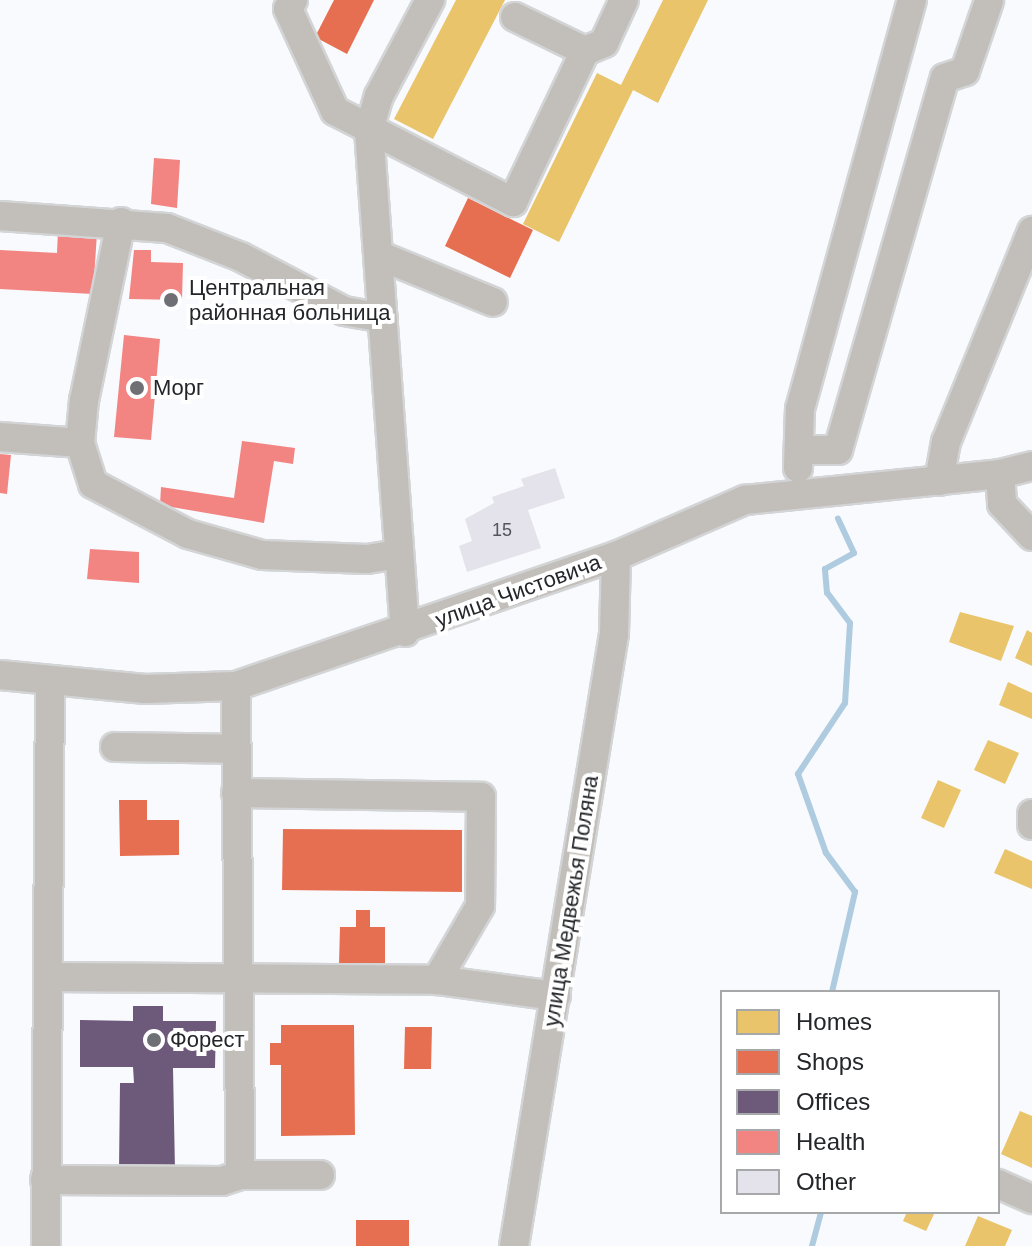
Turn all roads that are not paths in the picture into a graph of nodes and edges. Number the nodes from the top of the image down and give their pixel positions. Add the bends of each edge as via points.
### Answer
1 (293, 0) edge
2 (430, 0) edge
3 (624, 0) edge
4 (912, 0) edge
5 (989, 1) edge
6 (515, 17) dead end
7 (585, 51) junction
8 (369, 130) junction
9 (0, 216) edge
10 (121, 222) junction
11 (1032, 231) edge
12 (378, 255) junction
13 (493, 302) dead end
14 (382, 318) junction
15 (0, 437) edge
16 (80, 443) junction
17 (802, 450) junction
18 (1032, 466) edge
19 (1000, 474) junction
20 (939, 481) junction
21 (791, 492) junction
22 (1032, 536) edge
23 (397, 554) junction
24 (616, 556) junction
25 (405, 632) junction
26 (0, 675) edge
27 (50, 680) junction
28 (236, 686) junction
29 (115, 747) dead end
30 (236, 749) junction
31 (236, 793) junction
32 (1032, 814) edge
33 (1032, 825) edge
34 (48, 977) junction
35 (235, 979) junction
36 (437, 980) junction
37 (556, 996) junction
38 (240, 1175) junction
39 (320, 1175) dead end
40 (45, 1180) junction
41 (1000, 1185) edge
42 (1032, 1199) edge
43 (46, 1246) edge
44 (514, 1246) edge

1 - 8 street via 288,9 335,111
2 - 8 street via 379,96
3 - 7 street via 604,43
4 - 17 street via 800,409
5 - 17 street via 965,71 945,78 838,450
6 - 7 street
7 - 8 street via 513,202
8 - 12 street
9 - 10 street
10 - 14 street via 167,228 241,257 344,311
10 - 16 street
11 - 20 street via 946,442
12 - 13 street
12 - 14 street
14 - 23 street
15 - 16 street
16 - 23 street via 93,484 188,534 262,555 367,559
17 - 21 street
18 - 19 street, улица Чистовича
19 - 20 street, улица Чистовича
19 - 22 street via 1002,504
20 - 21 street, улица Чистовича
21 - 24 street, улица Чистовича via 745,500 691,519
23 - 25 street
24 - 25 street, улица Чистовича
24 - 37 street, улица Медвежья Поляна via 614,634
25 - 28 street, улица Чистовича
26 - 27 street, улица Чистовича
27 - 28 street, улица Чистовича via 145,689
27 - 34 street
28 - 30 street
29 - 30 street
30 - 31 street
31 - 35 street
31 - 36 street via 481,797 480,906
32 - 33 street
34 - 35 street
34 - 40 street
35 - 36 street
35 - 38 street
36 - 37 street
37 - 44 street, улица Медвежья Поляна
38 - 39 street
38 - 40 street via 222,1181
40 - 43 street
41 - 42 street

